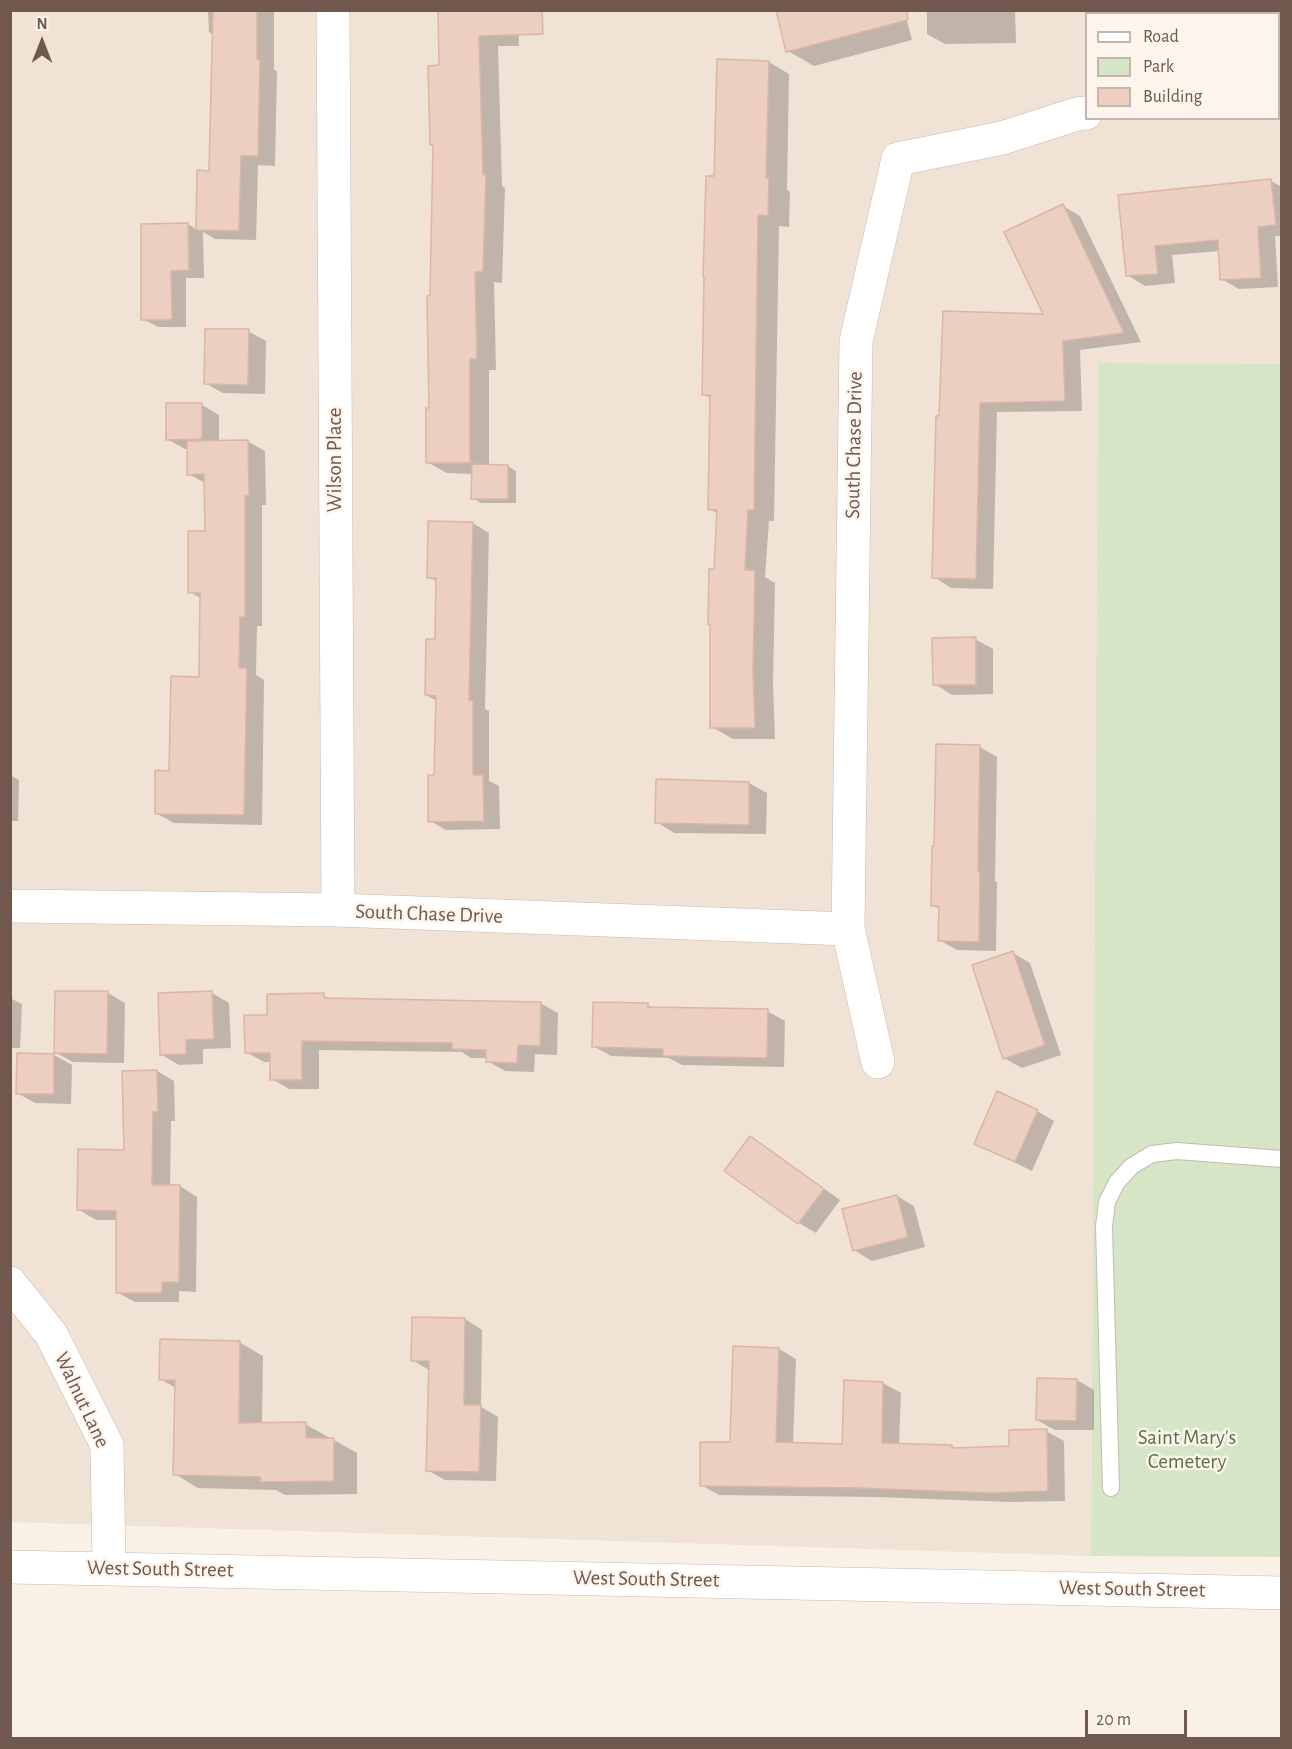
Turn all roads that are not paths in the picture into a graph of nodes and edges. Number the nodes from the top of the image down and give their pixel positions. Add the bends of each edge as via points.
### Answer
1 (333, 10) edge
2 (1085, 113) edge
3 (10, 906) edge
4 (338, 910) junction
5 (848, 929) junction
6 (878, 1062) dead end
7 (1281, 1159) edge
8 (10, 1283) edge
9 (1111, 1488) dead end
10 (10, 1567) edge
11 (109, 1568) junction
12 (1281, 1593) edge

1 - 4 street, Wilson Place
2 - 5 street, South Chase Drive via 1002,138 898,159 855,341
3 - 4 street, South Chase Drive
4 - 5 street, South Chase Drive
5 - 6 street, South Chase Drive
7 - 9 lane via 1177,1151 1152,1154 1132,1166 1117,1182 1107,1202 1104,1226
8 - 11 street, Walnut Lane via 51,1334 107,1445
10 - 11 street, West South Street
11 - 12 street, West South Street

